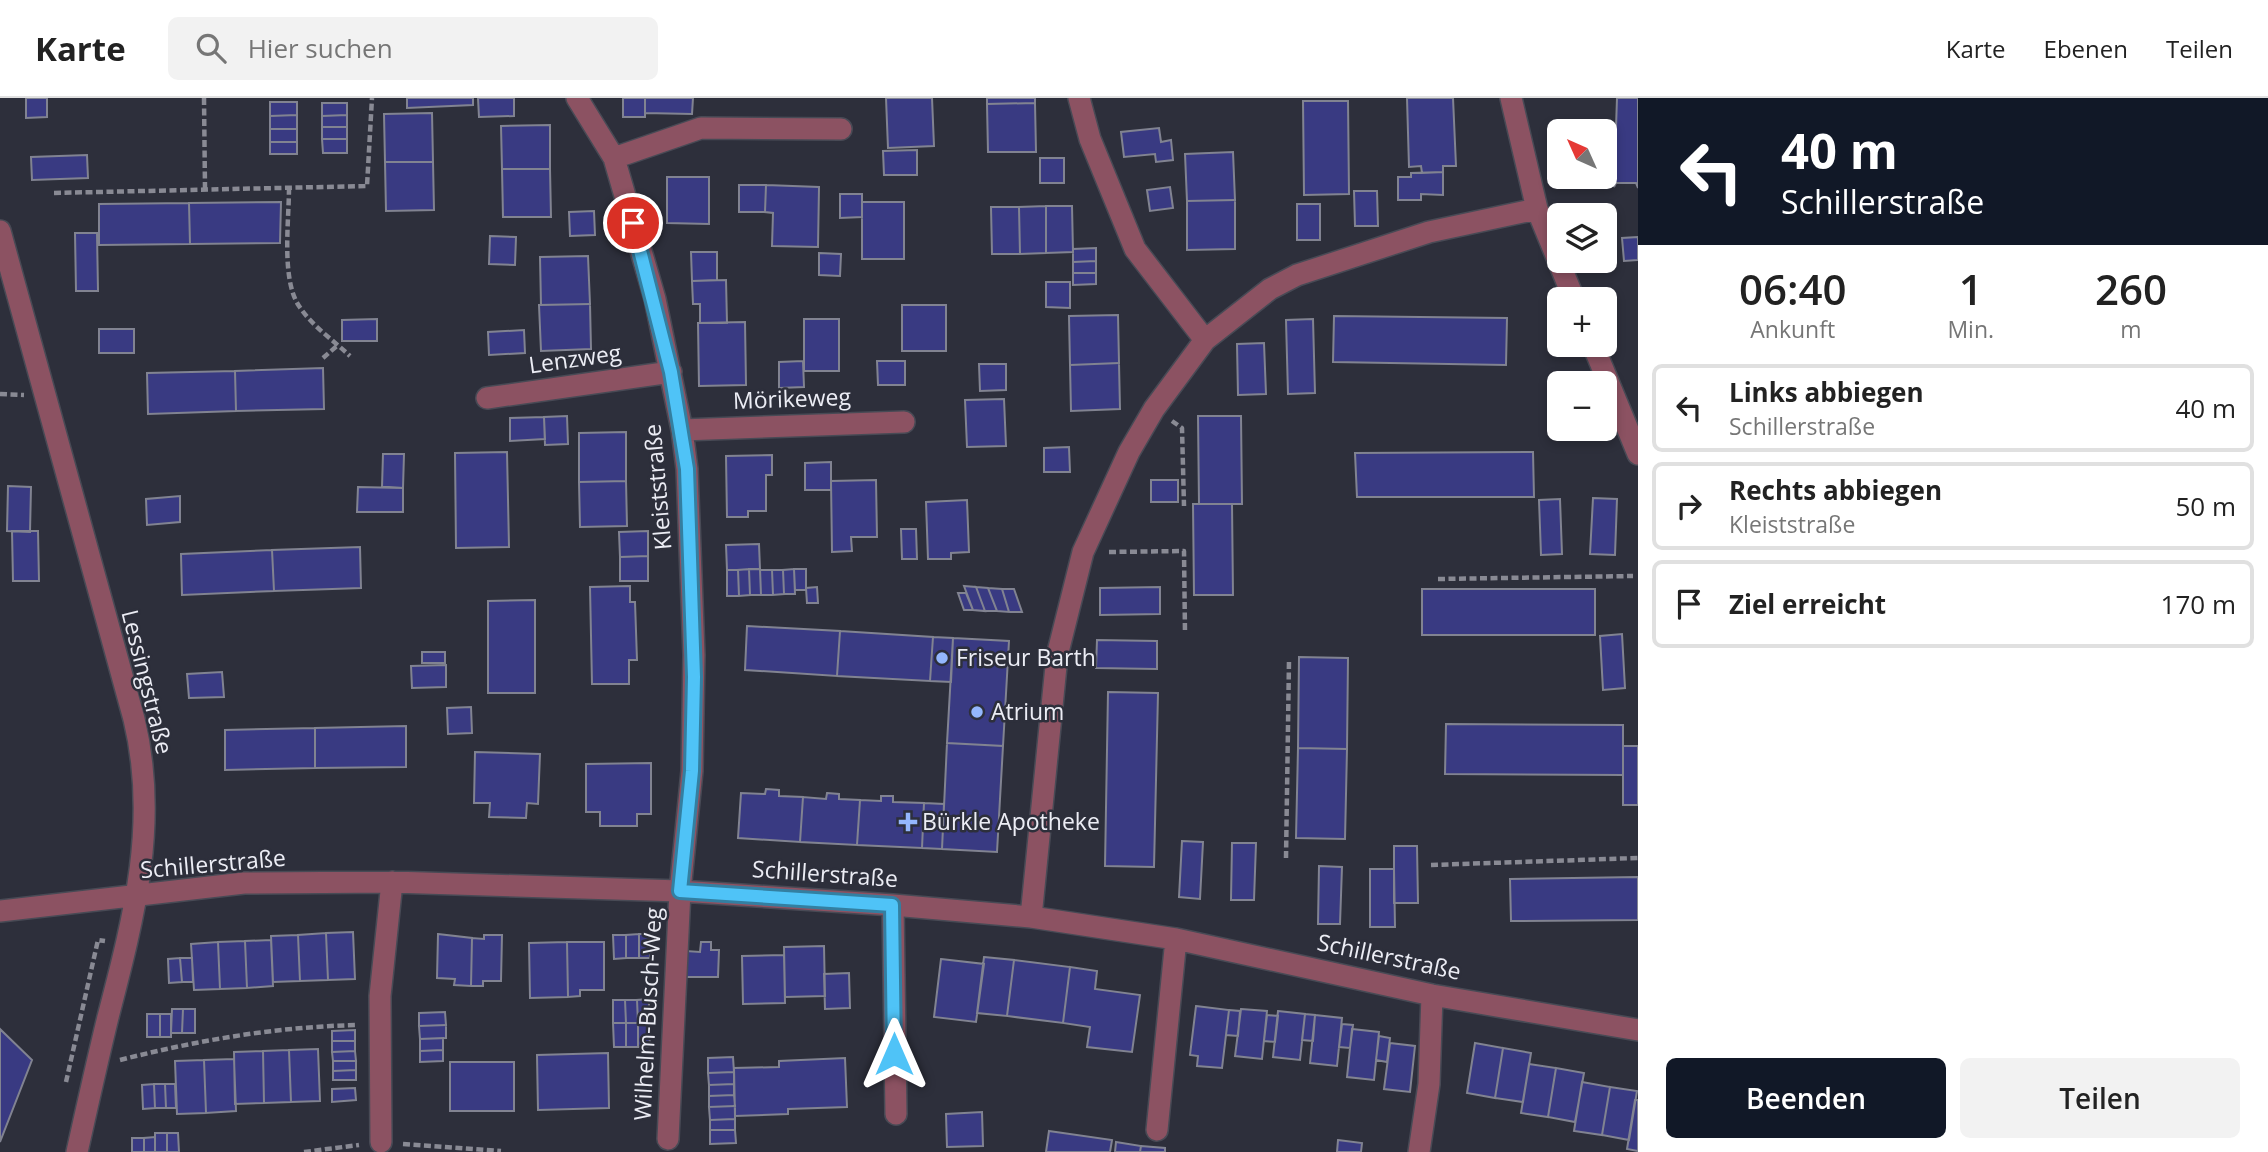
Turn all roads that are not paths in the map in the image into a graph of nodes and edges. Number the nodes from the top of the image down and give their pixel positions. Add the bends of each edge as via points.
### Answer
1 (577, 98) edge
2 (1079, 98) edge
3 (1511, 98) edge
4 (841, 129) dead end
5 (614, 158) junction
6 (1537, 209) junction
7 (0, 231) edge
8 (1569, 287) edge
9 (1205, 340) junction
10 (1598, 357) edge
11 (671, 372) junction
12 (487, 398) dead end
13 (904, 422) dead end
14 (682, 430) junction
15 (1638, 454) edge
16 (392, 882) junction
17 (680, 891) junction
18 (136, 897) junction
19 (892, 905) junction
20 (0, 911) edge
21 (1031, 917) junction
22 (1176, 939) junction
23 (1432, 995) junction
24 (1638, 1030) edge
25 (896, 1114) dead end
26 (1157, 1129) dead end
27 (668, 1139) dead end
28 (381, 1142) dead end
29 (77, 1152) edge
30 (1419, 1152) edge

1 - 5 street, Kleiststraße
2 - 9 street via 1090,139 1135,249
3 - 6 street
4 - 5 street via 701,128
5 - 11 street, Kleiststraße
6 - 8 street
6 - 9 street via 1429,232 1297,275 1270,289
7 - 18 street, Lessingstraße via 139,737 145,850
9 - 21 street via 1129,452 1083,552 1057,656
10 - 15 street
11 - 12 street, Lenzweg
11 - 14 street, Kleiststraße
13 - 14 street, Mörikeweg
14 - 17 street, Kleiststraße via 694,655 692,771
16 - 17 street, Schillerstraße
16 - 18 street, Schillerstraße via 244,883
16 - 28 street via 380,996
17 - 19 street, Schillerstraße
17 - 27 street, Wilhelm-Busch-Weg
18 - 20 street, Schillerstraße
18 - 29 street, Lessingstraße
19 - 21 street, Schillerstraße
19 - 25 street
21 - 22 street, Schillerstraße
22 - 23 street, Schillerstraße
22 - 26 street
23 - 24 street, Schillerstraße
23 - 30 street via 1429,1084

